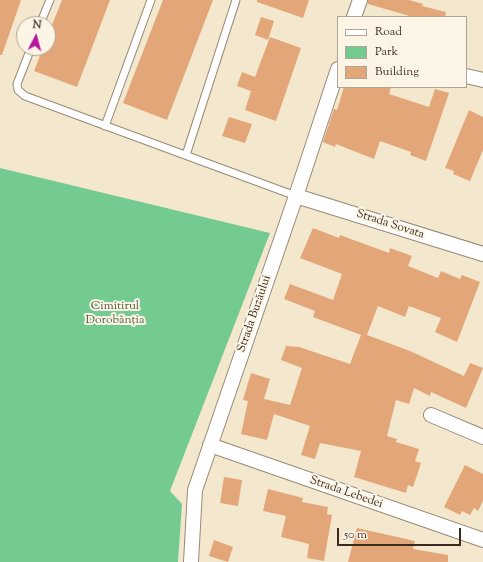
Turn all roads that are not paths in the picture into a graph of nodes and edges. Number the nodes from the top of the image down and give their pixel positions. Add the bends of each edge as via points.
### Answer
1 (50, 0) edge
2 (150, 0) edge
3 (236, 0) edge
4 (360, 0) edge
5 (43, 16) edge
6 (354, 16) edge
7 (28, 56) edge
8 (337, 72) edge
9 (467, 76) edge
10 (483, 80) edge
11 (105, 126) junction
12 (186, 155) junction
13 (296, 196) junction
14 (483, 254) edge
15 (431, 416) dead end
16 (483, 437) edge
17 (210, 445) junction
18 (483, 540) edge
19 (191, 562) edge

1 - 5 lane
2 - 11 lane
3 - 12 lane
4 - 6 street
7 - 11 lane via 17,84 18,90 24,96
8 - 13 street, Strada Buzăului
9 - 10 street
11 - 12 lane
12 - 13 lane
13 - 14 street, Strada Sovata
13 - 17 street, Strada Buzăului
15 - 16 street
17 - 18 street, Strada Lebedei
17 - 19 street, Strada Buzăului via 195,490

